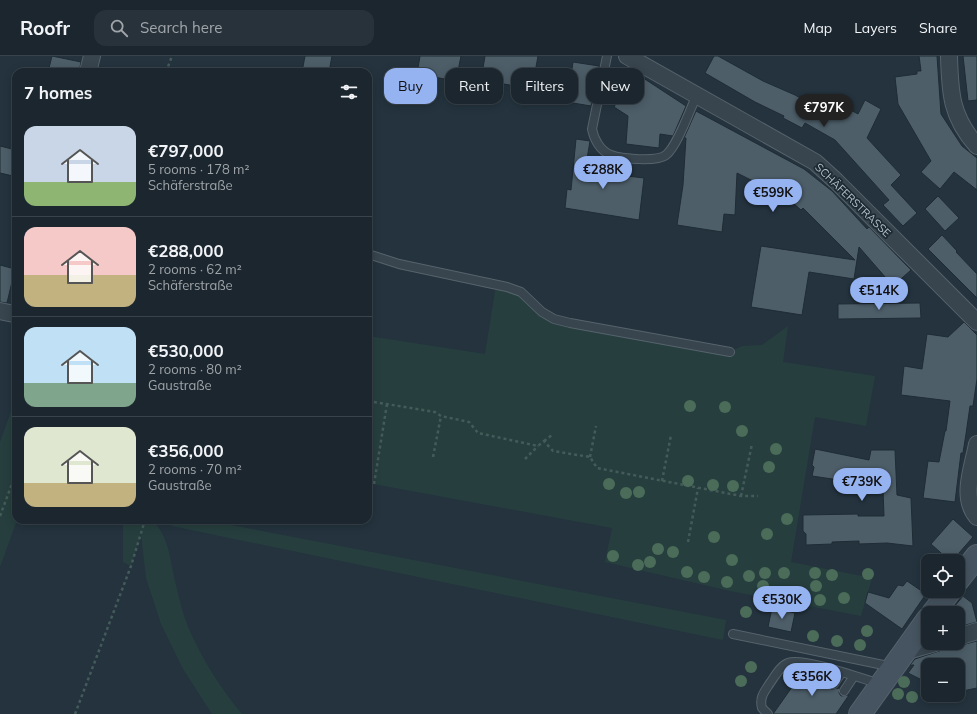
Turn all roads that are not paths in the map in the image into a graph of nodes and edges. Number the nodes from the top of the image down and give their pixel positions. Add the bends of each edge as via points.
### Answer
1 (92, 56) edge
2 (607, 56) edge
3 (627, 56) edge
4 (949, 56) edge
5 (89, 68) edge
6 (697, 95) junction
7 (977, 146) edge
8 (372, 255) edge
9 (977, 322) edge
10 (730, 352) dead end
11 (977, 444) edge
12 (977, 517) edge
13 (977, 556) edge
14 (965, 571) edge
15 (945, 598) edge
16 (938, 606) edge
17 (921, 629) edge
18 (977, 631) edge
19 (733, 634) dead end
20 (965, 635) edge
21 (923, 650) edge
22 (893, 667) junction
23 (842, 672) junction
24 (854, 676) junction
25 (834, 684) dead end
26 (844, 691) dead end
27 (768, 714) edge
28 (860, 714) edge

1 - 5 street
2 - 6 lane via 592,129 598,144 611,155 660,159 673,147
3 - 6 street, SCHÄFERSTRASSE
4 - 7 street via 954,109 964,130
6 - 9 street, SCHÄFERSTRASSE via 815,162
8 - 10 lane via 399,264 507,287 521,292 542,312 554,319
11 - 12 street via 968,487 968,500
13 - 14 main road
15 - 16 main road
17 - 22 main road
18 - 20 street
19 - 22 lane
21 - 22 street
22 - 24 lane
22 - 28 main road
23 - 24 lane
23 - 25 lane
23 - 27 lane via 799,661 785,664 762,695 762,708
24 - 26 lane

